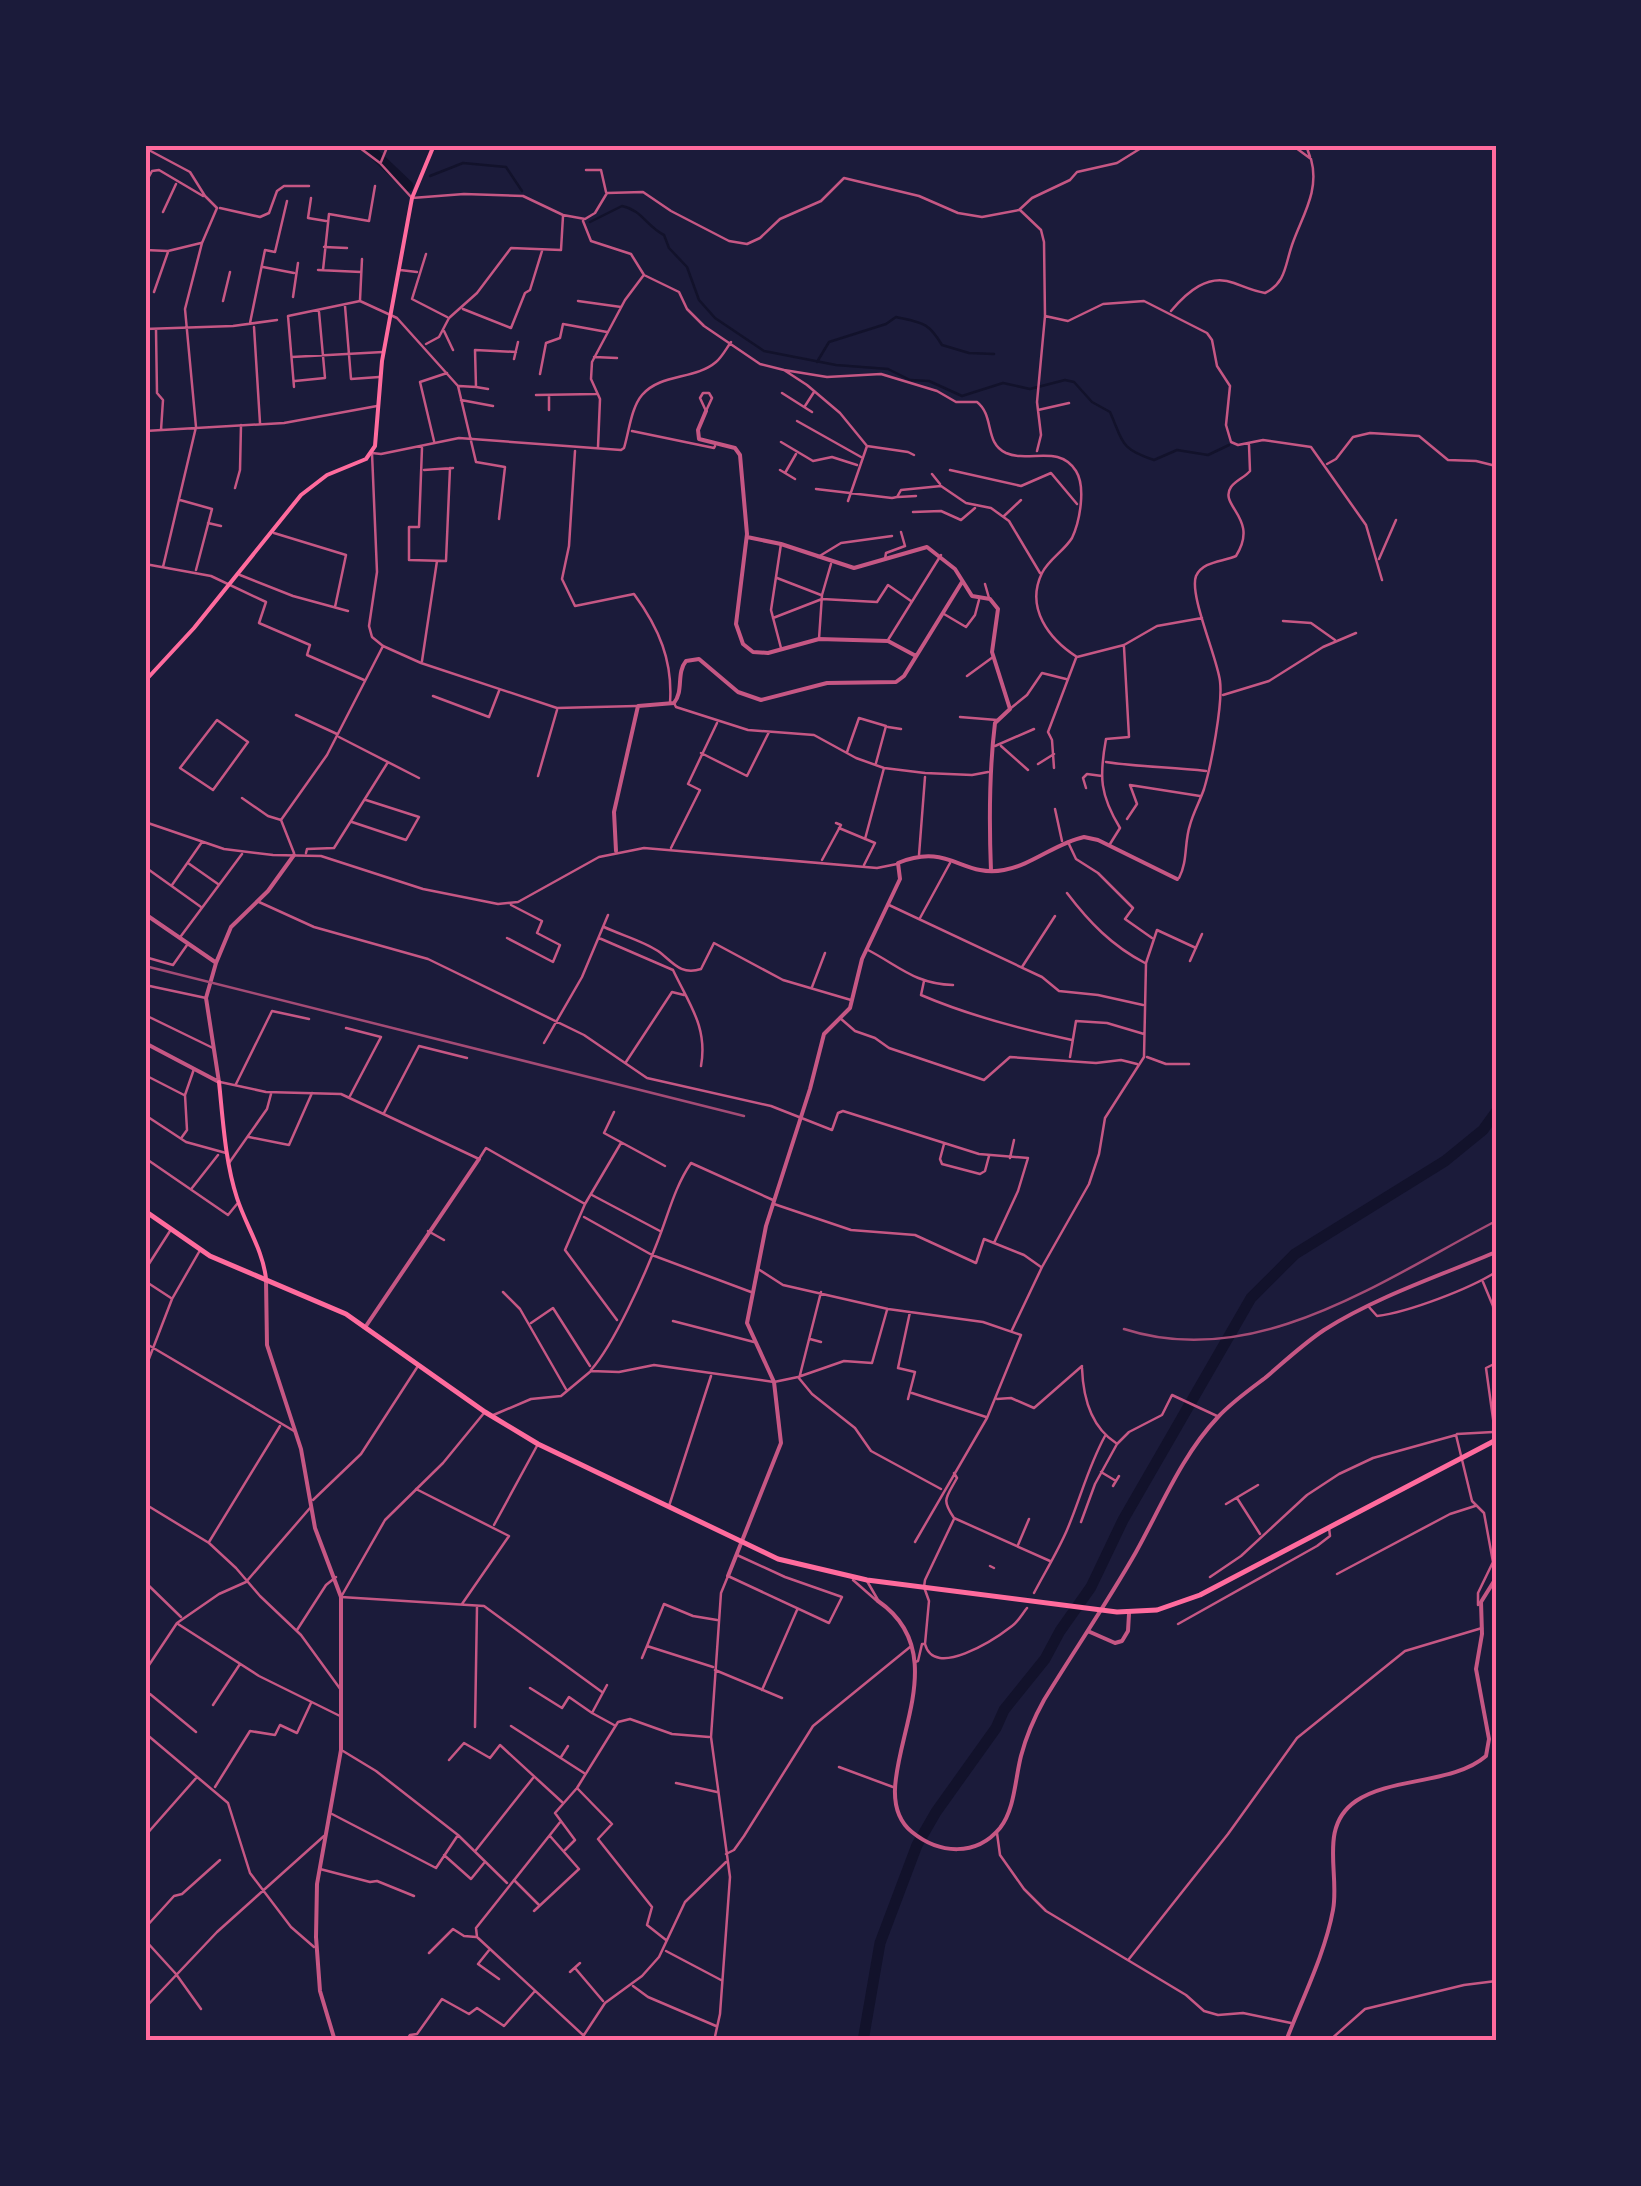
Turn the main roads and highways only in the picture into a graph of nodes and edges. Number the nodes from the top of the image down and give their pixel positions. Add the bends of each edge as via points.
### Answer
1 (434, 145) edge
2 (145, 681) edge
3 (218, 1082) road end
4 (145, 1211) edge
5 (266, 1280) junction
6 (1496, 1440) edge

1 - 2 main road via 412,198 372,453 319,480
3 - 5 main road via 238,1203
4 - 5 highway via 200,1250
5 - 6 highway via 366,1326 538,1444 792,1564 867,1580 1116,1612 1171,1607

